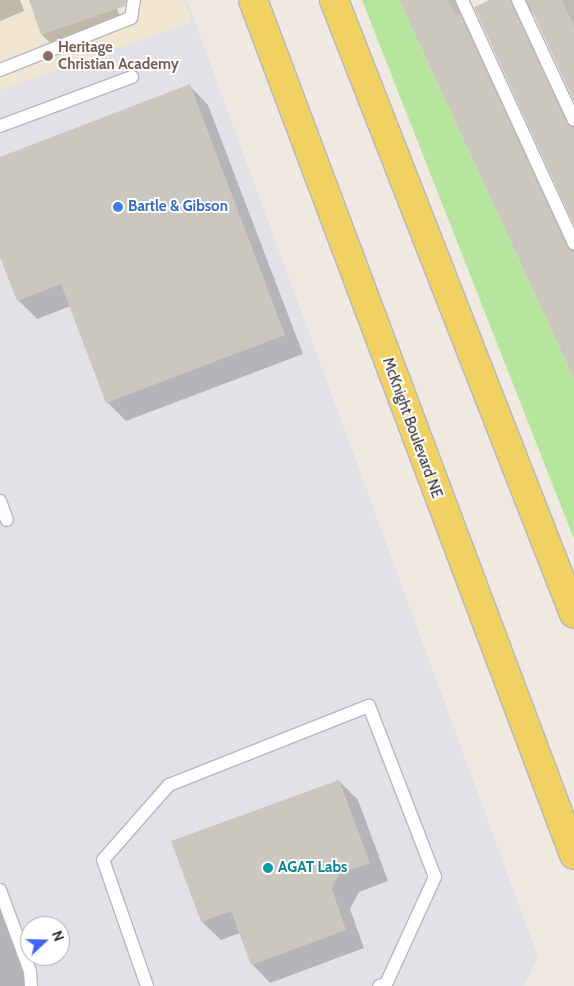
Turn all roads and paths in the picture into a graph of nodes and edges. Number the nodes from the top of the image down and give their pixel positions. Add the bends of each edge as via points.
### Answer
1 (134, 0) edge
2 (252, 0) edge
3 (334, 0) edge
4 (462, 0) edge
5 (518, 0) edge
6 (0, 70) edge
7 (132, 77) dead end
8 (574, 120) edge
9 (0, 126) edge
10 (574, 244) edge
11 (0, 501) edge
12 (7, 520) dead end
13 (574, 614) edge
14 (574, 855) edge
15 (0, 890) edge
16 (32, 986) edge
17 (147, 986) edge
18 (379, 986) edge

1 - 6 lane via 131,18
2 - 14 main road, McKnight Boulevard NE
3 - 13 main road
4 - 10 lane
5 - 8 lane
7 - 9 lane
11 - 12 lane
15 - 16 lane via 30,971
17 - 18 lane via 103,860 169,785 368,706 435,877 386,984

